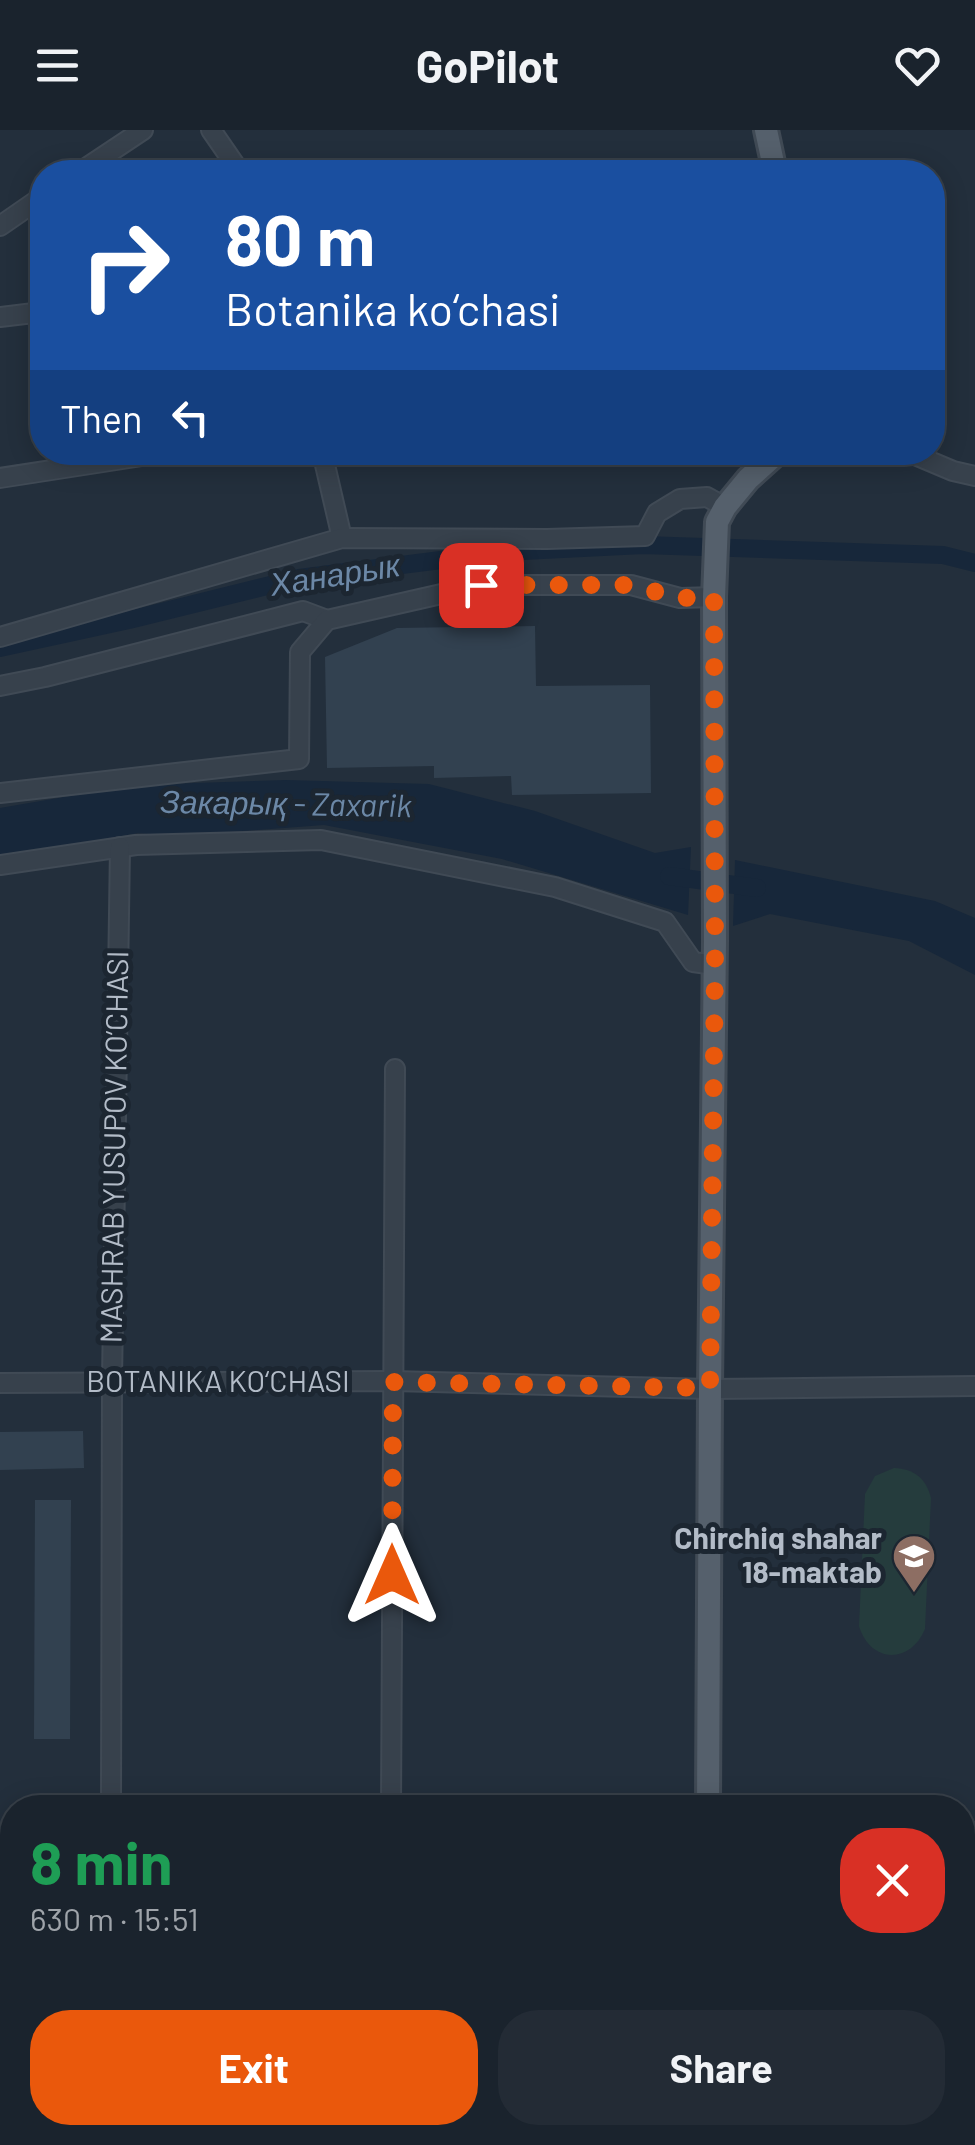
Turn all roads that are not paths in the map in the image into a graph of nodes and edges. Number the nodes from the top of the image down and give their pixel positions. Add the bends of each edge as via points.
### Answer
1 (143, 130) edge
2 (211, 130) edge
3 (766, 130) edge
4 (98, 160) edge
5 (232, 160) edge
6 (772, 160) edge
7 (30, 205) edge
8 (0, 226) edge
9 (30, 313) edge
10 (0, 317) edge
11 (84, 465) edge
12 (325, 465) edge
13 (764, 465) edge
14 (939, 465) edge
15 (975, 476) edge
16 (0, 478) edge
17 (721, 514) junction
18 (342, 538) junction
19 (714, 597) junction
20 (327, 620) junction
21 (0, 637) edge
22 (0, 686) edge
23 (0, 793) edge
24 (120, 847) junction
25 (0, 865) edge
26 (715, 953) junction
27 (394, 1070) dead end
28 (112, 1381) junction
29 (0, 1382) edge
30 (393, 1382) junction
31 (975, 1386) edge
32 (710, 1388) junction
33 (111, 1795) edge
34 (391, 1795) edge
35 (708, 1795) edge

1 - 4 street
2 - 5 street
3 - 6 main road
7 - 8 street
9 - 10 street
11 - 16 street
12 - 18 street
13 - 17 main road
14 - 15 street
17 - 18 street via 707,496 680,499 657,513 644,536
17 - 19 main road
18 - 21 street
19 - 20 street via 680,598 630,585 481,585
19 - 26 main road
20 - 22 street via 303,611
20 - 23 street via 300,652 299,759
24 - 25 street
24 - 26 street via 321,840 555,888 665,922 694,962
24 - 28 street, MASHRAB YUSUPOV KO‘CHASI
26 - 32 main road
27 - 30 street
28 - 29 street, BOTANIKA KO‘CHASI
28 - 30 street, BOTANIKA KO‘CHASI
28 - 33 street, MASHRAB YUSUPOV KO‘CHASI
30 - 32 street, BOTANIKA KO‘CHASI
30 - 34 street
31 - 32 street, BOTANIKA KO‘CHASI
32 - 35 main road

